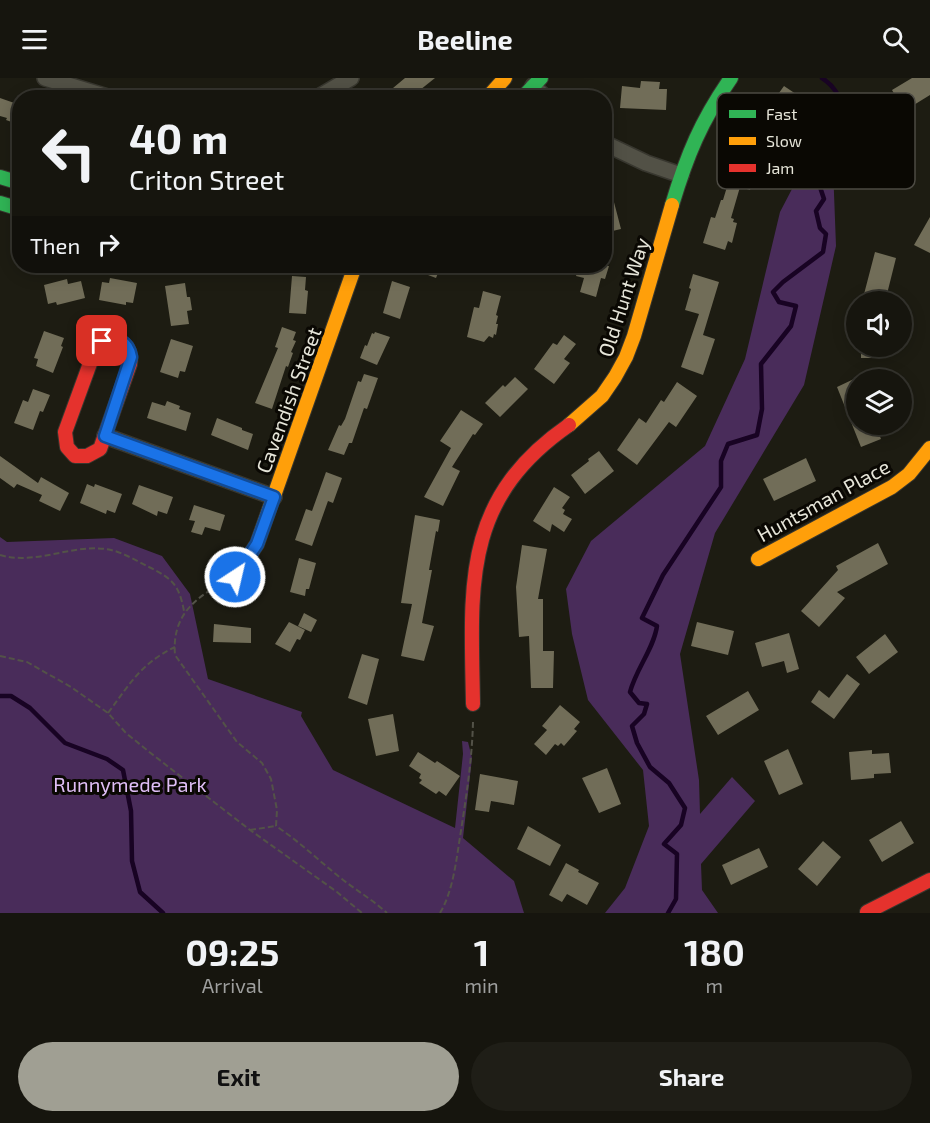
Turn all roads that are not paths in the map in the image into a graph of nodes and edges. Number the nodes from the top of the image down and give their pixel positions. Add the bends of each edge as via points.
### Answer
1 (45, 78) edge
2 (351, 78) edge
3 (506, 78) edge
4 (731, 78) edge
5 (85, 90) edge
6 (331, 90) edge
7 (495, 90) edge
8 (721, 93) edge
9 (717, 98) edge
10 (612, 147) edge
11 (681, 175) junction
12 (353, 273) edge
13 (105, 436) junction
14 (930, 448) edge
15 (274, 497) junction
16 (758, 559) dead end
17 (235, 577) road end
18 (473, 704) road end
19 (930, 880) edge
20 (867, 912) edge

1 - 5 street
2 - 6 street
3 - 7 street
4 - 8 street, Old Hunt Way
9 - 11 street, Old Hunt Way via 698,131
10 - 11 street
11 - 18 street, Old Hunt Way via 634,336 617,376 586,412 540,445 521,465 492,508 482,533 472,584
12 - 15 street, Cavendish Street
13 - 13 street via 100,448 87,457 72,453 64,440 96,347 110,338 126,344 131,357
13 - 15 street
14 - 16 street, Huntsman Place via 909,474 892,487
15 - 17 street, Cavendish Street via 257,544
19 - 20 street

